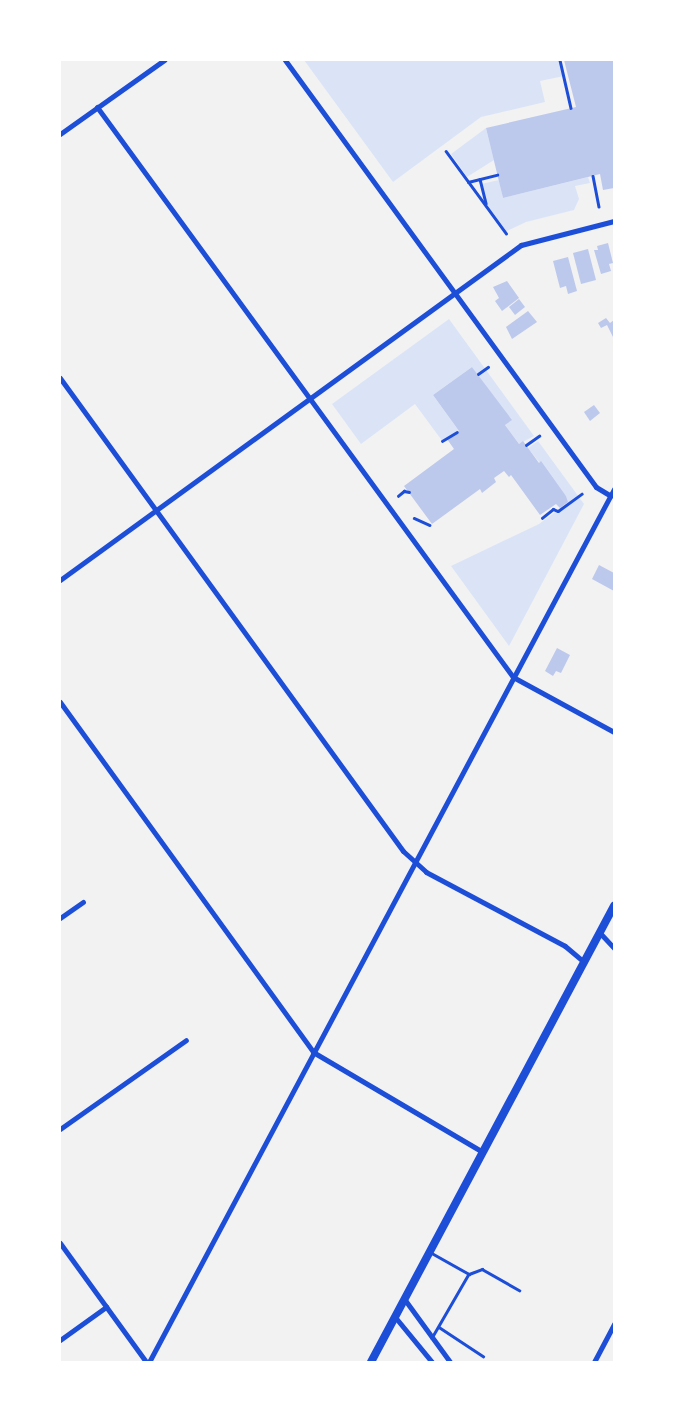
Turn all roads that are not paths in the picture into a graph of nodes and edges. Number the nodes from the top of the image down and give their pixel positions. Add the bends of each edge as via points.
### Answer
1 (164, 60) edge
2 (285, 60) edge
3 (97, 107) junction
4 (60, 134) edge
5 (614, 221) edge
6 (453, 291) junction
7 (60, 378) edge
8 (309, 398) junction
9 (614, 489) edge
10 (611, 496) junction
11 (155, 510) junction
12 (60, 580) edge
13 (513, 677) junction
14 (60, 702) edge
15 (614, 732) edge
16 (414, 863) junction
17 (83, 902) dead end
18 (614, 906) edge
19 (60, 918) edge
20 (600, 933) junction
21 (614, 948) edge
22 (585, 963) junction
23 (186, 1040) dead end
24 (313, 1052) junction
25 (60, 1129) edge
26 (483, 1152) junction
27 (60, 1243) edge
28 (430, 1252) junction
29 (469, 1274) junction
30 (519, 1290) dead end
31 (405, 1300) junction
32 (106, 1307) junction
33 (395, 1317) junction
34 (614, 1324) edge
35 (439, 1327) junction
36 (432, 1338) junction
37 (60, 1340) edge
38 (483, 1356) dead end
39 (147, 1363) edge
40 (371, 1363) edge
41 (432, 1363) edge
42 (450, 1363) edge
43 (594, 1363) edge

1 - 3 street
2 - 6 street
3 - 4 street
3 - 8 street
5 - 6 street via 521,245
6 - 8 street
6 - 10 street via 596,487
7 - 11 street
8 - 11 street
8 - 13 street
9 - 10 street
10 - 13 street
11 - 12 street
11 - 16 street
13 - 15 street
13 - 16 street
14 - 24 street
16 - 22 street via 565,946
16 - 24 street
17 - 19 street
18 - 20 main road
20 - 21 street
20 - 22 main road
22 - 26 main road
23 - 25 street
24 - 26 street
24 - 39 street
26 - 28 main road
27 - 32 street
28 - 29 lane
28 - 31 main road
29 - 30 lane via 482,1269
29 - 35 lane
31 - 33 main road
31 - 36 street
32 - 37 street
32 - 39 street
33 - 40 main road
33 - 41 street
34 - 43 street
35 - 36 lane
35 - 38 lane
36 - 42 street

